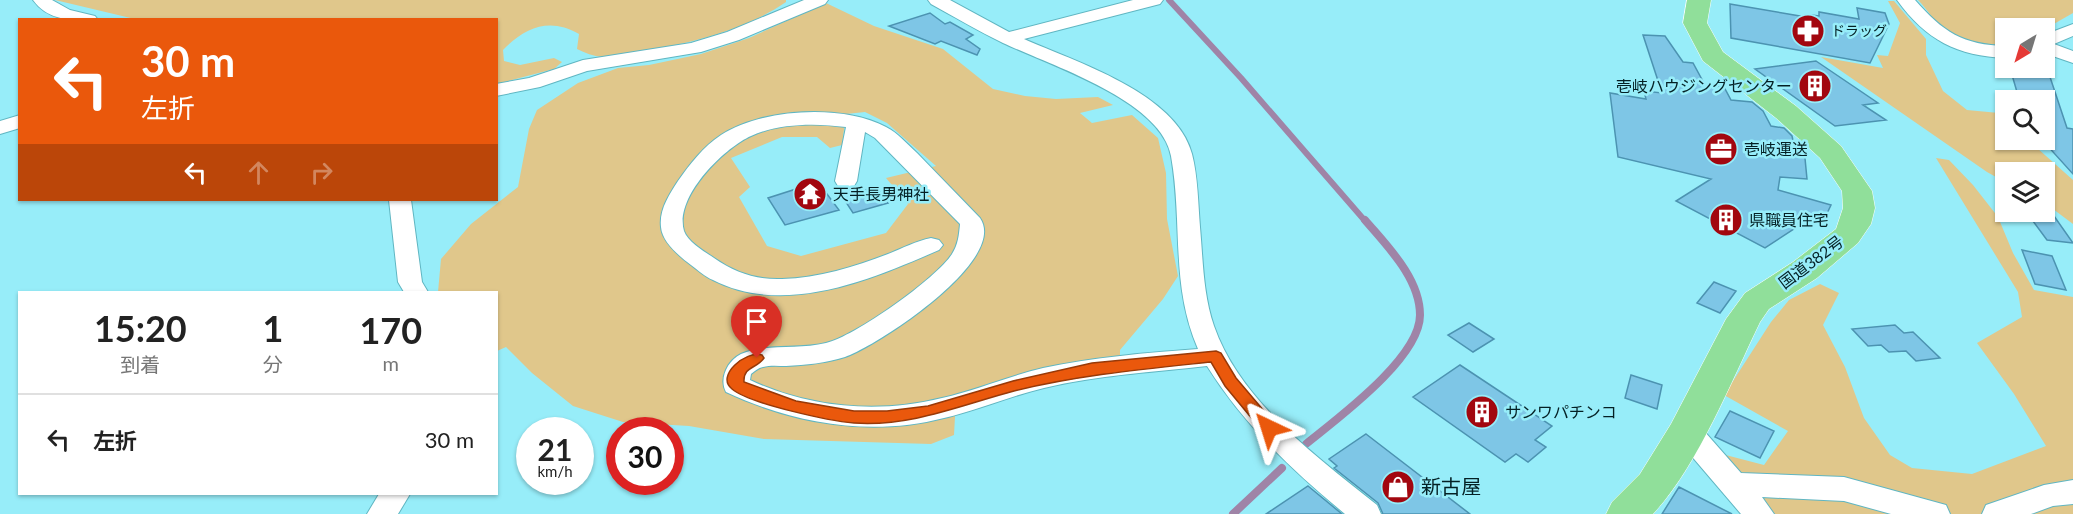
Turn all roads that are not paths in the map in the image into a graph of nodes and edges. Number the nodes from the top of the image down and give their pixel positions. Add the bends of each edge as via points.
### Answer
1 (42, 0) edge
2 (819, 0) edge
3 (937, 0) edge
4 (1154, 0) edge
5 (1699, 0) edge
6 (1906, 0) edge
7 (79, 18) edge
8 (2073, 29) edge
9 (2055, 37) edge
10 (1007, 38) junction
11 (2055, 51) edge
12 (1995, 52) edge
13 (2073, 57) edge
14 (498, 90) edge
15 (857, 121) junction
16 (18, 122) edge
17 (0, 128) edge
18 (846, 181) dead end
19 (400, 201) edge
20 (931, 245) dead end
21 (415, 291) edge
22 (1216, 356) junction
23 (1687, 431) junction
24 (1733, 484) junction
25 (2073, 492) edge
26 (394, 495) edge
27 (382, 514) edge
28 (1366, 514) edge
29 (1627, 514) edge
30 (1759, 514) edge
31 (1935, 514) edge
32 (1997, 514) edge

1 - 7 street via 51,10
2 - 14 street via 694,48 583,66
3 - 10 street
4 - 10 street
5 - 23 highway, 国道382号 via 1695,23 1712,56 1832,152 1857,191 1859,208 1847,236 1757,301
6 - 12 street via 1925,25 1946,40
8 - 9 street
10 - 22 street via 1128,93 1165,122 1182,155 1193,292 1199,319
11 - 13 street
15 - 18 street
15 - 20 street via 786,119 755,125 730,138 700,165 676,202 671,228 678,240 702,263 732,279 784,287 819,284 870,270
15 - 22 street via 881,132 972,223 973,235 965,254 934,288 843,348 757,358 741,366 736,385 795,406 854,417 887,417 928,412 1013,386 1092,369
16 - 17 street
19 - 21 street via 410,282
22 - 28 street via 1231,382 1282,443
23 - 24 street
23 - 29 highway, 国道382号 via 1655,485
24 - 30 street
24 - 31 street via 1844,489
25 - 32 street via 2058,492
26 - 27 street

